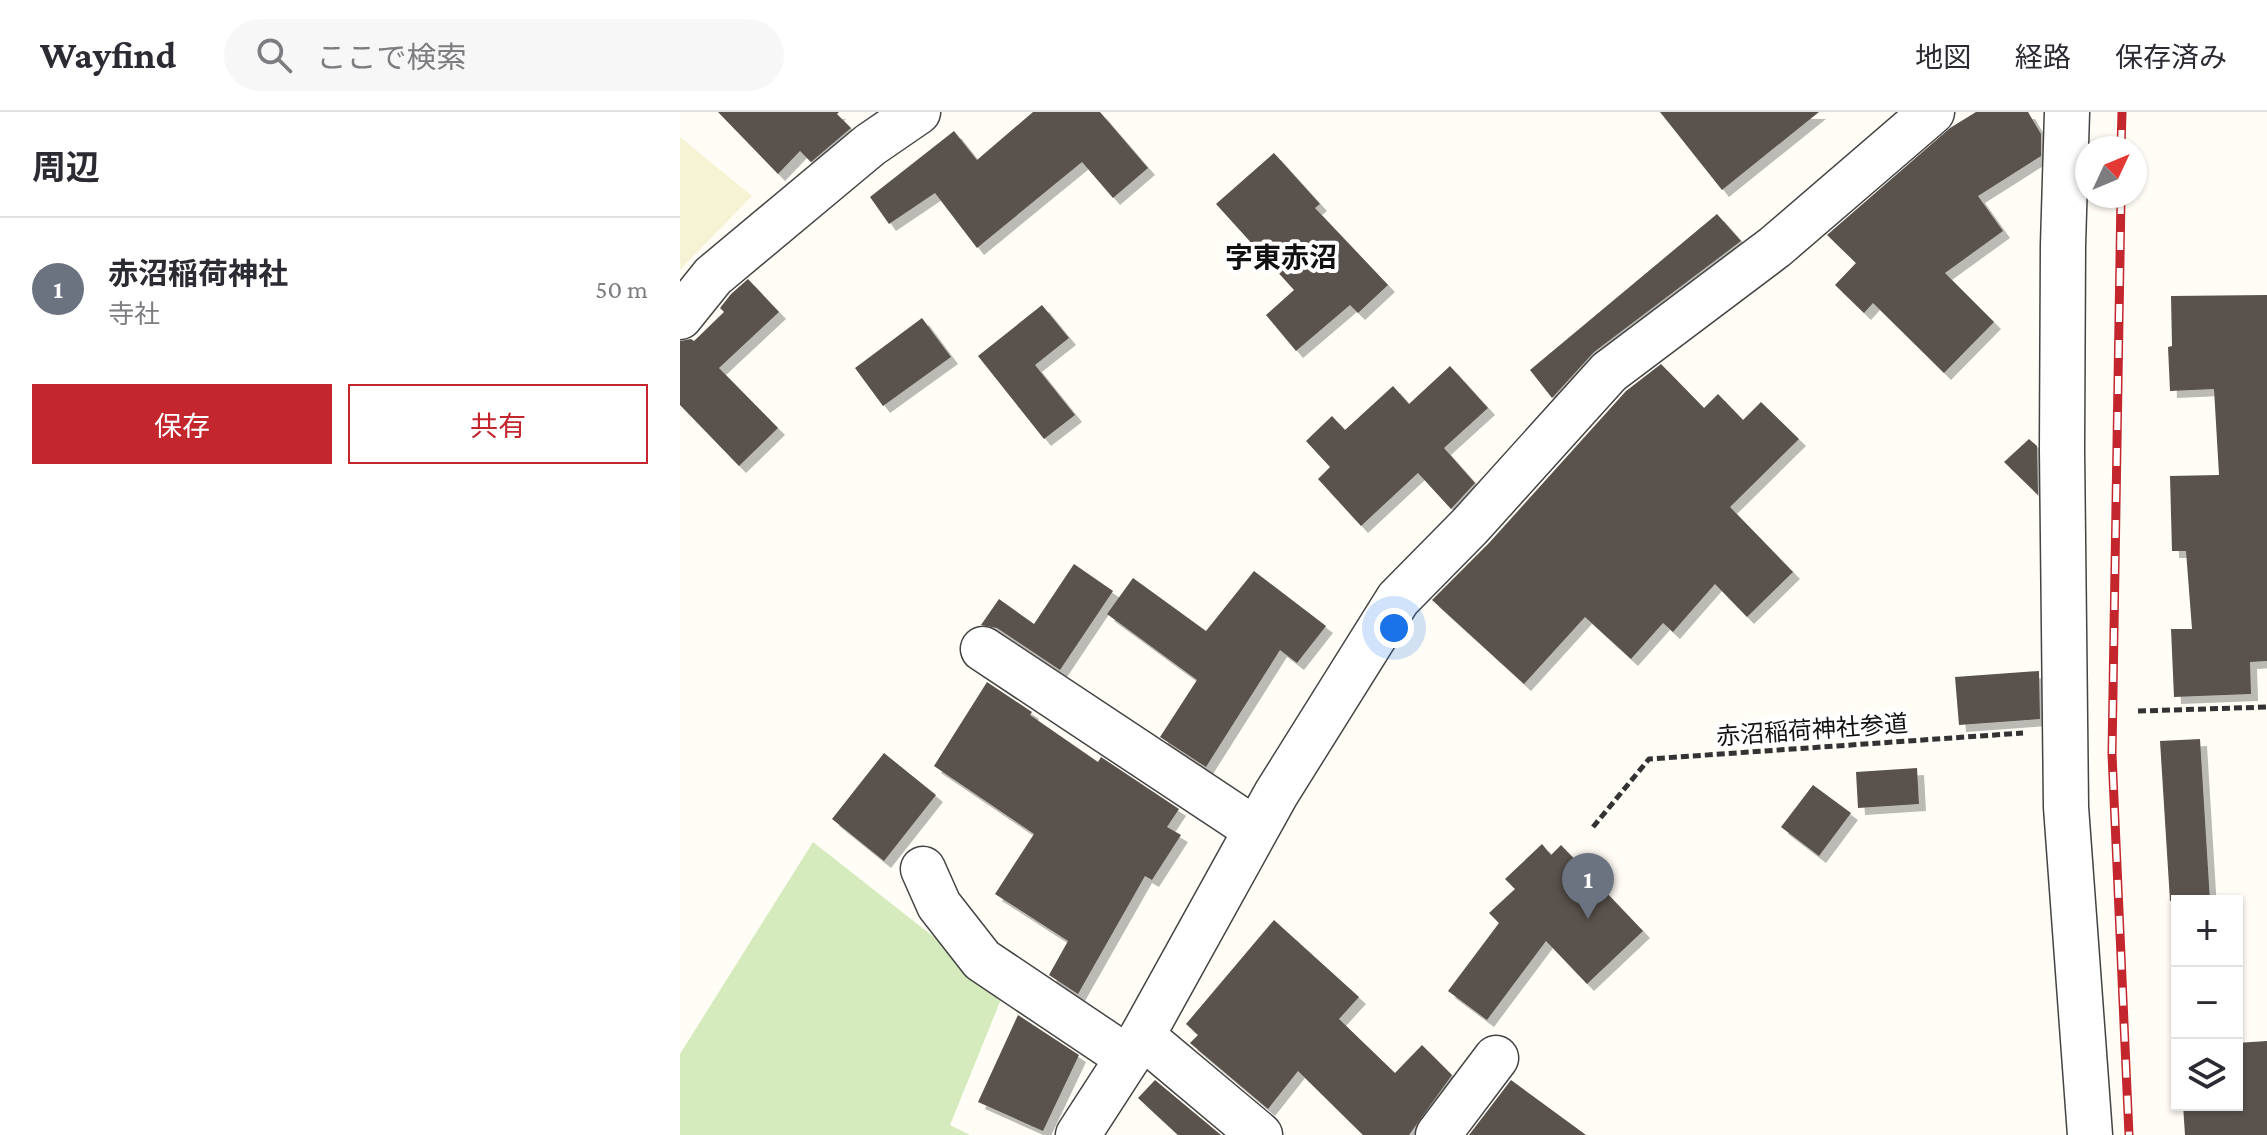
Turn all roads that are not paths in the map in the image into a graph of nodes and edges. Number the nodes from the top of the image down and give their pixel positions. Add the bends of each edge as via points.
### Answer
1 (918, 112) edge
2 (1932, 112) edge
3 (2067, 112) edge
4 (680, 317) edge
5 (983, 649) dead end
6 (1256, 830) junction
7 (923, 869) dead end
8 (1135, 1047) junction
9 (1496, 1058) dead end
10 (1078, 1135) edge
11 (1260, 1135) edge
12 (1438, 1135) edge
13 (2090, 1135) edge

1 - 4 street via 870,145 713,276
2 - 6 street via 1775,247 1609,372 1398,599
3 - 13 street via 2062,449 2066,807
5 - 6 street
6 - 8 street
7 - 8 street via 939,905 982,960
8 - 10 street
8 - 11 street
9 - 12 street

